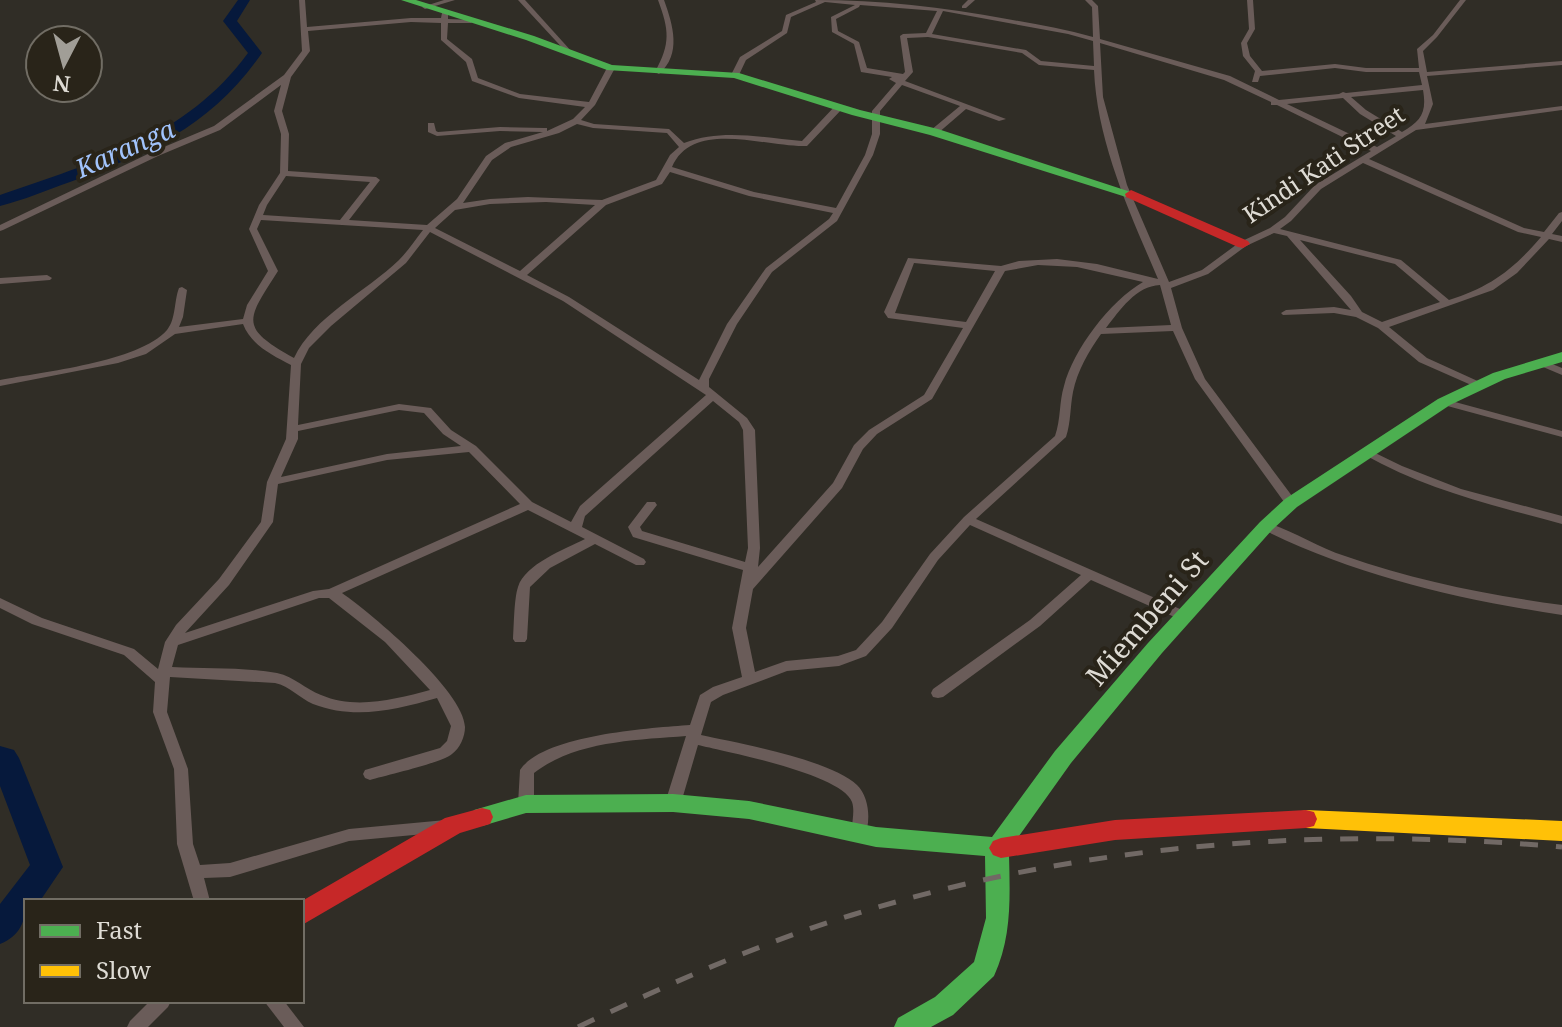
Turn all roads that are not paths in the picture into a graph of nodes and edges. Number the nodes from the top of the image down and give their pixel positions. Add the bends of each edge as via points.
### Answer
1 (302, 0) edge
2 (406, 0) edge
3 (521, 0) edge
4 (661, 0) edge
5 (972, 0) edge
6 (1088, 0) edge
7 (1250, 0) edge
8 (1463, 0) edge
9 (820, 1) edge
10 (868, 4) junction
11 (961, 7) edge
12 (945, 9) junction
13 (439, 10) edge
14 (403, 20) junction
15 (305, 29) junction
16 (928, 35) junction
17 (1095, 37) junction
18 (570, 53) junction
19 (1562, 63) edge
20 (611, 68) junction
21 (1096, 68) junction
22 (659, 72) junction
23 (1424, 72) junction
24 (1258, 74) junction
25 (735, 75) junction
26 (287, 77) junction
27 (902, 80) junction
28 (1426, 87) junction
29 (1248, 88) junction
30 (1343, 94) junction
31 (1274, 103) junction
32 (591, 105) junction
33 (966, 105) junction
34 (839, 107) junction
35 (1562, 108) edge
36 (875, 118) junction
37 (1002, 119) dead end
38 (576, 121) junction
39 (431, 125) dead end
40 (1415, 128) junction
41 (556, 131) junction
42 (934, 132) junction
43 (1402, 136) junction
44 (684, 147) junction
45 (1376, 150) junction
46 (1362, 159) junction
47 (669, 169) junction
48 (284, 173) junction
49 (1126, 192) junction
50 (571, 201) junction
51 (603, 203) junction
52 (452, 208) junction
53 (838, 211) junction
54 (1562, 215) edge
55 (258, 217) junction
56 (586, 217) junction
57 (343, 222) junction
58 (0, 228) edge
59 (429, 228) junction
60 (1273, 230) junction
61 (1291, 235) junction
62 (1547, 236) junction
63 (1562, 239) edge
64 (1243, 244) junction
65 (1001, 269) junction
66 (520, 276) junction
67 (47, 278) dead end
68 (0, 281) edge
69 (1161, 284) junction
70 (182, 290) dead end
71 (1447, 303) junction
72 (1286, 313) dead end
73 (1359, 314) junction
74 (247, 321) junction
75 (966, 325) junction
76 (1382, 326) junction
77 (1177, 328) junction
78 (172, 331) junction
79 (1100, 331) junction
80 (1562, 357) edge
81 (1540, 362) junction
82 (296, 364) junction
83 (1562, 372) edge
84 (0, 383) edge
85 (1478, 385) junction
86 (709, 392) junction
87 (1444, 402) junction
88 (294, 429) junction
89 (1562, 434) edge
90 (472, 448) junction
91 (1367, 452) junction
92 (273, 482) junction
93 (1291, 503) junction
94 (528, 505) junction
95 (651, 505) dead end
96 (968, 520) junction
97 (1562, 520) edge
98 (1266, 526) junction
99 (575, 529) junction
100 (595, 539) junction
101 (640, 562) dead end
102 (753, 569) junction
103 (1088, 576) junction
104 (746, 588) junction
105 (331, 593) junction
106 (0, 602) edge
107 (1562, 610) edge
108 (1184, 616) junction
109 (520, 639) dead end
110 (172, 642) junction
111 (162, 676) junction
112 (749, 679) junction
113 (440, 692) junction
114 (938, 693) dead end
115 (693, 734) junction
116 (370, 774) dead end
117 (673, 803) junction
118 (526, 804) junction
119 (453, 825) junction
120 (1562, 831) edge
121 (859, 834) junction
122 (997, 849) junction
123 (194, 872) junction
124 (201, 899) edge
125 (304, 913) edge
126 (160, 1003) edge
127 (275, 1003) edge
128 (136, 1027) edge
129 (295, 1027) edge
130 (907, 1027) edge

1 - 15 street
2 - 13 street
3 - 18 street
4 - 22 street via 673,40
5 - 11 street
6 - 17 street via 1095,6
7 - 24 street via 1252,29 1244,45
8 - 23 street, Kindi Kati Street via 1419,50
9 - 10 street
9 - 25 street via 788,16 785,32 743,59
10 - 12 street
10 - 27 street via 833,18 835,31 857,43 863,69
11 - 12 street
11 - 12 street
11 - 17 street
12 - 16 street
13 - 14 street
13 - 14 street
13 - 18 street
13 - 32 street via 444,40 469,61 475,79 519,96
14 - 15 street
15 - 26 street via 306,51
16 - 21 street via 1024,51 1039,63
16 - 27 street via 903,36 910,70
17 - 21 street
17 - 29 street
18 - 20 street
19 - 23 street
20 - 22 street
20 - 32 street
21 - 49 street
22 - 25 street
23 - 24 street via 1335,66
23 - 28 street, Kindi Kati Street
24 - 29 street
25 - 34 street
26 - 48 street via 278,111 285,134
26 - 58 street via 217,128
27 - 33 street
27 - 36 street
28 - 30 street
28 - 40 street, Kindi Kati Street via 1428,112
29 - 31 street
30 - 31 street
30 - 43 street
31 - 45 street
32 - 38 street
33 - 37 street
33 - 42 street
34 - 36 street
34 - 44 street via 804,144 737,137
35 - 40 street
36 - 42 street
36 - 53 street via 869,155
38 - 41 street
38 - 44 street via 669,131
39 - 41 street via 437,134 511,128
40 - 43 street, Kindi Kati Street
41 - 52 street via 498,151
42 - 49 street
43 - 45 street, Kindi Kati Street
44 - 47 street via 673,156
45 - 46 street, Kindi Kati Street
46 - 60 street, Kindi Kati Street via 1318,187
46 - 62 street via 1521,230
47 - 51 street via 654,187
47 - 53 street via 760,198
48 - 55 street
48 - 57 street via 376,180
49 - 64 street
49 - 69 street
50 - 51 street
50 - 52 street via 496,198
50 - 56 street
51 - 56 street
52 - 59 street
53 - 86 street via 822,231 769,270 716,353 704,379
54 - 62 street
55 - 57 street
55 - 74 street via 253,229 273,271 251,302
56 - 66 street
57 - 59 street
59 - 66 street
59 - 82 street via 393,272 310,341
60 - 61 street
60 - 64 street, Kindi Kati Street
61 - 71 street via 1398,262
61 - 73 street
62 - 63 street
62 - 71 street via 1500,282
64 - 69 street, Kindi Kati Street via 1205,272
65 - 69 street via 1031,263 1084,266
65 - 75 street
65 - 75 street via 911,260 890,314
66 - 86 street via 566,299
67 - 68 street
69 - 77 street
69 - 79 street, Kindi Kati Street via 1133,292
70 - 78 street
71 - 76 street
72 - 73 street
73 - 76 street
74 - 78 street
74 - 82 street via 254,338
75 - 104 street via 928,397 858,447 838,485
76 - 85 street via 1423,360
77 - 79 street
77 - 93 street via 1200,379
78 - 84 street via 142,352 114,361
79 - 96 street, Kindi Kati Street via 1069,382 1060,437
80 - 81 street, Miembeni St
81 - 83 street
81 - 85 street, Miembeni St
82 - 88 street
85 - 87 street, Miembeni St
86 - 99 street via 584,509
86 - 102 street via 749,430
87 - 89 street
87 - 91 street, Miembeni St
88 - 90 street via 411,406 427,410
88 - 92 street
90 - 92 street via 387,457
90 - 94 street
91 - 93 street, Miembeni St
91 - 97 street via 1443,487
92 - 110 street via 259,536
93 - 98 street, Miembeni St
94 - 99 street
94 - 105 street
95 - 102 street via 634,527 637,534
96 - 103 street
96 - 112 street, Kindi Kati Street via 861,653 839,661 786,666
98 - 107 street via 1298,544 1382,571
98 - 108 street, Miembeni St
99 - 100 street
100 - 101 street
100 - 109 street via 527,581
102 - 104 street
103 - 108 street
103 - 114 street via 1035,623
104 - 112 street via 739,628
105 - 110 street
105 - 113 street via 392,641
106 - 111 street via 37,621 129,652
108 - 122 street, Miembeni St via 1063,757
110 - 111 street
111 - 113 street via 275,678 344,707 380,707
111 - 123 street via 160,712 181,769 185,844
112 - 115 street, Kindi Kati Street via 710,694
113 - 116 street via 458,726 454,743 445,752
115 - 117 street, Kindi Kati Street
115 - 118 street via 615,739 542,758 527,770
115 - 121 street via 848,785 858,796
117 - 118 street
117 - 121 street via 749,810
118 - 119 street
119 - 123 street via 349,835 230,870
119 - 125 street
120 - 122 street via 1297,819 1115,830
121 - 122 street
122 - 130 street via 998,918 985,968 944,1006
123 - 124 street
126 - 128 street
127 - 129 street

